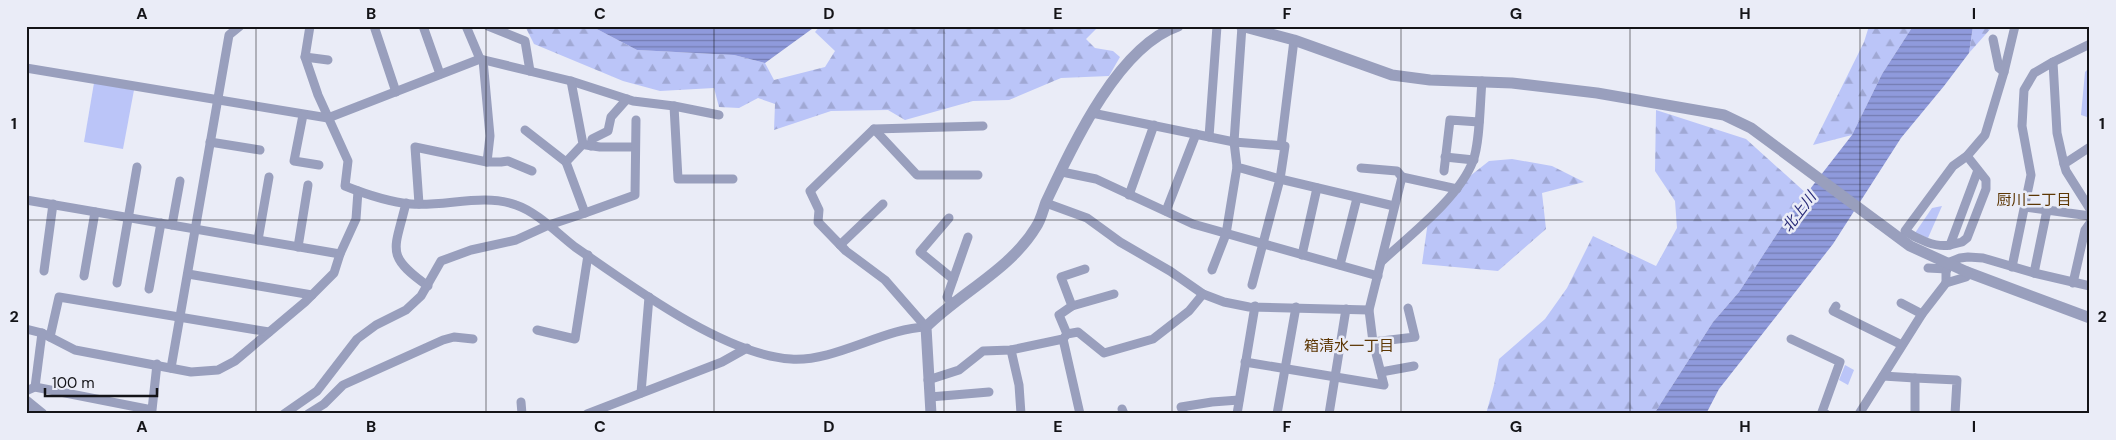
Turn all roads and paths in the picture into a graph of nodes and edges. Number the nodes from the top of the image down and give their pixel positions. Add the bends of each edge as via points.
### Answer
1 (240, 26) edge
2 (310, 26) edge
3 (374, 26) edge
4 (423, 26) edge
5 (466, 26) edge
6 (488, 26) edge
7 (1178, 26) edge
8 (1217, 26) edge
9 (1242, 26) edge
10 (2015, 26) edge
11 (230, 31) edge
12 (1993, 39) dead end
13 (1294, 40) junction
14 (2090, 44) edge
15 (305, 58) junction
16 (328, 60) dead end
17 (482, 60) junction
18 (2053, 62) junction
19 (26, 68) edge
20 (530, 71) junction
21 (2004, 72) junction
22 (440, 74) junction
23 (571, 81) junction
24 (1482, 82) junction
25 (396, 92) junction
26 (627, 99) junction
27 (217, 100) junction
28 (674, 106) junction
29 (1092, 113) junction
30 (303, 115) junction
31 (719, 116) dead end
32 (328, 118) junction
33 (636, 120) dead end
34 (1479, 122) junction
35 (982, 126) dead end
36 (1154, 126) junction
37 (874, 128) junction
38 (525, 130) dead end
39 (1196, 134) junction
40 (1209, 137) junction
41 (210, 142) junction
42 (1234, 142) junction
43 (587, 145) junction
44 (1281, 146) junction
45 (635, 147) junction
46 (2090, 147) edge
47 (260, 150) dead end
48 (1968, 156) junction
49 (1445, 157) junction
50 (1474, 160) junction
51 (487, 162) junction
52 (566, 162) junction
53 (2064, 164) junction
54 (319, 165) dead end
55 (137, 167) dead end
56 (1237, 167) junction
57 (1361, 168) dead end
58 (1978, 170) junction
59 (532, 171) dead end
60 (1444, 171) dead end
61 (1062, 172) junction
62 (978, 175) dead end
63 (269, 177) dead end
64 (1402, 177) junction
65 (733, 179) dead end
66 (1280, 179) junction
67 (180, 181) dead end
68 (308, 186) dead end
69 (1317, 188) junction
70 (1457, 189) junction
71 (358, 191) junction
72 (1130, 195) junction
73 (1357, 198) junction
74 (26, 200) edge
75 (406, 203) junction
76 (1046, 203) junction
77 (53, 204) junction
78 (419, 204) junction
79 (883, 204) dead end
80 (1394, 206) junction
81 (2025, 207) junction
82 (2090, 208) edge
83 (2046, 210) junction
84 (1166, 211) junction
85 (95, 212) junction
86 (585, 213) junction
87 (2090, 216) edge
88 (128, 217) junction
89 (949, 218) dead end
90 (161, 223) junction
91 (2090, 223) edge
92 (172, 225) junction
93 (549, 225) junction
94 (195, 229) junction
95 (1226, 234) junction
96 (968, 237) dead end
97 (258, 240) junction
98 (1262, 244) junction
99 (840, 245) junction
100 (1950, 245) junction
101 (298, 247) junction
102 (340, 254) junction
103 (588, 255) junction
104 (1302, 255) junction
105 (1381, 263) junction
106 (1340, 265) junction
107 (2012, 267) junction
108 (1928, 268) dead end
109 (1947, 269) junction
110 (44, 270) dead end
111 (1085, 270) dead end
112 (1212, 270) dead end
113 (2034, 273) junction
114 (188, 274) junction
115 (84, 276) dead end
116 (1378, 276) junction
117 (1966, 278) dead end
118 (953, 279) junction
119 (117, 283) dead end
120 (2073, 283) junction
121 (1946, 284) junction
122 (1252, 285) dead end
123 (428, 286) junction
124 (2090, 286) edge
125 (149, 289) dead end
126 (1114, 294) dead end
127 (1203, 294) junction
128 (312, 295) junction
129 (649, 297) junction
130 (952, 303) junction
131 (1901, 303) dead end
132 (1072, 306) junction
133 (1255, 306) junction
134 (1836, 306) dead end
135 (1296, 307) junction
136 (1408, 308) dead end
137 (1346, 309) junction
138 (1370, 310) junction
139 (1922, 314) junction
140 (180, 317) junction
141 (2088, 317) edge
142 (926, 327) junction
143 (26, 329) edge
144 (537, 330) dead end
145 (269, 332) junction
146 (46, 335) junction
147 (1065, 336) junction
148 (473, 339) dead end
149 (1791, 339) dead end
150 (1373, 342) junction
151 (1902, 345) junction
152 (747, 348) junction
153 (1011, 350) junction
154 (1246, 362) junction
155 (157, 364) junction
156 (1414, 366) dead end
157 (171, 368) junction
158 (1285, 369) junction
159 (1380, 372) junction
160 (1882, 376) junction
161 (1335, 377) junction
162 (1915, 378) junction
163 (928, 380) junction
164 (36, 387) junction
165 (26, 391) edge
166 (989, 392) dead end
167 (641, 393) junction
168 (930, 397) junction
169 (1239, 400) junction
170 (26, 401) edge
171 (521, 402) dead end
172 (599, 412) edge
173 (42, 414) edge
174 (284, 414) edge
175 (308, 414) edge
176 (522, 414) edge
177 (587, 414) edge
178 (931, 414) edge
179 (1021, 414) edge
180 (1080, 414) edge
181 (1184, 414) edge
182 (1237, 414) edge
183 (1277, 414) edge
184 (1329, 414) edge
185 (1826, 414) edge
186 (1859, 414) edge
187 (1915, 414) edge
188 (1955, 414) edge

1 - 11 street
2 - 15 street
3 - 25 street
4 - 22 street
5 - 17 street
6 - 20 street via 526,41
7 - 29 street via 1169,29 1126,62
8 - 40 street
9 - 13 street
9 - 42 street
10 - 21 street
11 - 27 street
12 - 21 street via 1999,68
13 - 24 street via 1392,75
13 - 44 street
14 - 18 street
15 - 16 street
15 - 32 street
17 - 20 street
17 - 22 street
17 - 51 street via 490,136
18 - 53 street via 2054,110
18 - 81 street via 2034,73 2022,99 2022,126 2031,176
19 - 27 street
20 - 23 street
21 - 48 street via 1985,135
22 - 25 street
23 - 26 street
23 - 43 street
24 - 34 street
24 - 141 street, bridge via 1597,93 1724,115 1751,128 1910,246 1967,272
25 - 32 street
26 - 28 street
26 - 43 street via 612,117 608,131
27 - 30 street
27 - 41 street
28 - 31 street
28 - 65 street via 678,179
29 - 36 street
29 - 61 street
30 - 32 street
30 - 54 street via 294,161
32 - 71 street via 348,161 345,186
33 - 45 street
34 - 49 street via 1450,120
34 - 50 street
35 - 37 street
36 - 39 street
36 - 72 street
37 - 62 street via 917,175
37 - 99 street via 810,191 819,210 818,222
38 - 52 street
39 - 40 street
39 - 84 street
40 - 42 street
41 - 47 street
41 - 94 street
42 - 44 street
42 - 56 street
43 - 45 street
43 - 52 street
44 - 66 street via 1285,146
45 - 86 street via 635,195
46 - 53 street
48 - 58 street
48 - 100 street via 1953,166 1905,231 1942,246
49 - 50 street
49 - 60 street
50 - 70 street
51 - 59 street via 508,160
51 - 78 street via 415,147
52 - 86 street
53 - 82 street
55 - 88 street
56 - 66 street
56 - 95 street
57 - 64 street via 1397,171
58 - 100 street
58 - 100 street via 1986,180 1986,189 1967,238
61 - 72 street via 1096,179
61 - 76 street
63 - 97 street
64 - 70 street
64 - 80 street
66 - 69 street
66 - 98 street
67 - 92 street
68 - 101 street
69 - 73 street
69 - 104 street
70 - 105 street
71 - 75 street
71 - 102 street via 356,219
72 - 84 street
73 - 80 street
73 - 106 street
74 - 77 street
75 - 78 street
75 - 123 street via 395,250 399,262 409,273
76 - 127 street via 1087,218
76 - 130 street via 1036,227 1016,251 995,272
77 - 85 street
77 - 110 street
78 - 93 street via 486,201 517,205
79 - 99 street
80 - 105 street
81 - 83 street
81 - 107 street
83 - 87 street
83 - 113 street
84 - 95 street
85 - 88 street
85 - 115 street
86 - 93 street
88 - 90 street
88 - 119 street
89 - 118 street via 920,252
90 - 92 street
90 - 125 street
91 - 120 street via 2085,230
92 - 94 street
93 - 103 street
93 - 123 street via 516,240 441,260
94 - 97 street
94 - 114 street
95 - 98 street
95 - 112 street
96 - 118 street
97 - 101 street
98 - 104 street
98 - 122 street
99 - 142 street via 884,280
101 - 102 street
102 - 128 street via 334,273
103 - 129 street
103 - 144 street via 575,339
104 - 106 street
105 - 116 street
106 - 116 street
107 - 109 street via 1968,257 1950,262
107 - 113 street
108 - 109 street
109 - 121 street
111 - 132 street via 1061,278
113 - 120 street
114 - 128 street
114 - 140 street
116 - 138 street
117 - 121 street
118 - 130 street via 947,297
120 - 124 street
121 - 139 street
123 - 174 street via 406,310 357,339 317,391
126 - 132 street
127 - 133 street via 1224,302
127 - 147 street via 1189,311 1153,339 1104,353 1078,332
128 - 145 street
129 - 152 street via 727,342
129 - 167 street
130 - 142 street
131 - 139 street
132 - 147 street via 1059,315
133 - 135 street
133 - 154 street
134 - 151 street via 1833,311
135 - 137 street
135 - 158 street
136 - 150 street via 1415,336
137 - 138 street
137 - 161 street
138 - 150 street
139 - 151 street
140 - 145 street
140 - 146 street via 59,297
140 - 157 street
142 - 152 street via 914,327 859,346 805,359 770,356
142 - 163 street
143 - 146 street
145 - 157 street via 235,361 218,370 191,372
146 - 155 street via 75,350
146 - 164 street
147 - 153 street
147 - 180 street
148 - 175 street via 454,337 443,340 361,376 343,385 324,404
149 - 185 street via 1840,362 1822,412
150 - 159 street
151 - 160 street
152 - 167 street via 722,362
153 - 163 street via 983,351 959,370
153 - 179 street via 1019,385
154 - 158 street
154 - 169 street
155 - 157 street
155 - 164 street via 152,410
156 - 159 street
158 - 161 street
158 - 183 street
159 - 161 street via 1384,385
160 - 162 street
160 - 186 street
161 - 184 street
162 - 187 street
162 - 188 street via 1957,380
163 - 168 street
164 - 165 street
166 - 168 street
167 - 172 street
168 - 178 street
169 - 181 street via 1182,407
169 - 182 street
170 - 173 street
171 - 176 street
172 - 177 street

